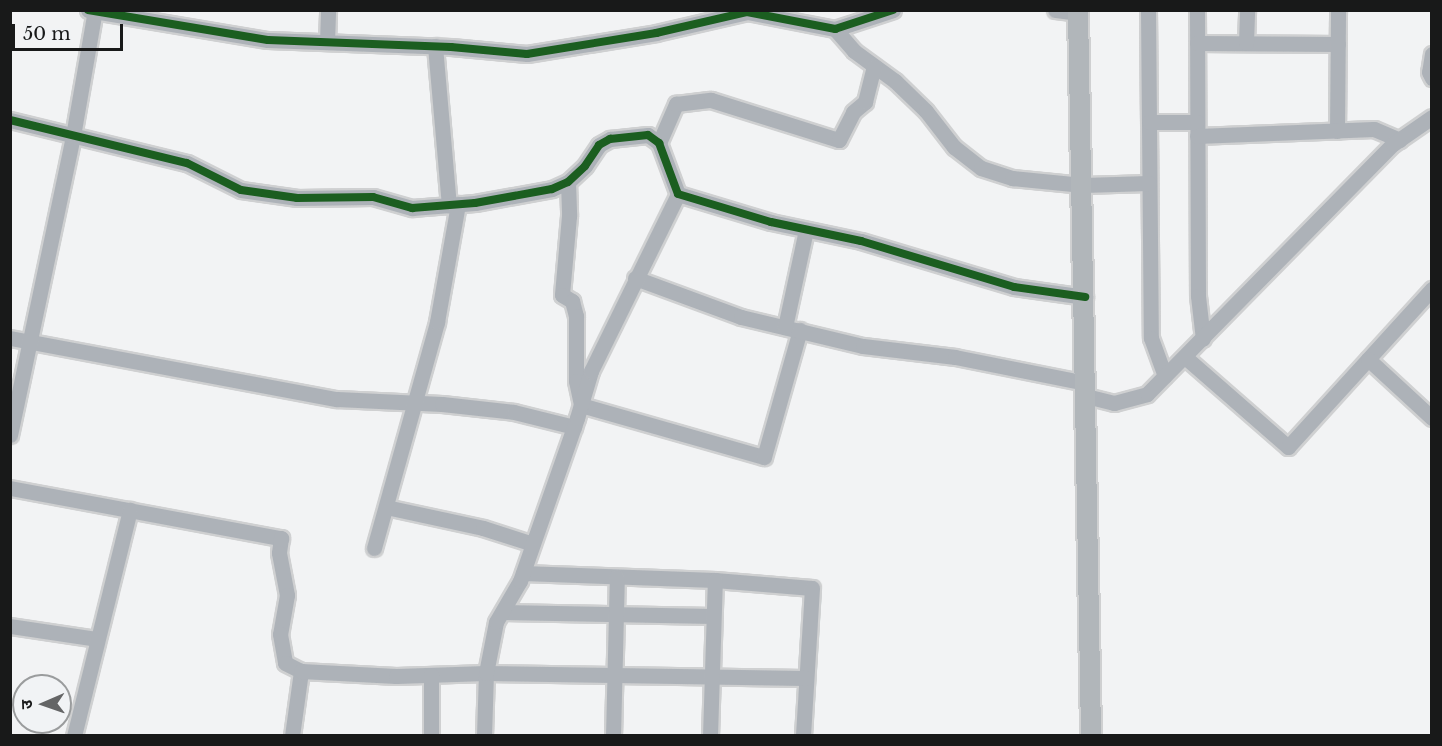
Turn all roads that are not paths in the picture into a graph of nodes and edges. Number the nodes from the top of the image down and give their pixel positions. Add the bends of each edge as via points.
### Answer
1 (328, 10) edge
2 (892, 10) edge
3 (1055, 10) edge
4 (1148, 10) edge
5 (1197, 10) edge
6 (1247, 10) edge
7 (1338, 10) edge
8 (92, 11) edge
9 (1078, 12) edge
10 (835, 29) junction
11 (327, 42) junction
12 (1197, 43) junction
13 (1246, 43) junction
14 (1338, 44) junction
15 (435, 46) junction
16 (1431, 54) edge
17 (874, 66) junction
18 (1431, 78) edge
19 (1431, 117) edge
20 (10, 120) edge
21 (1149, 122) junction
22 (1197, 129) junction
23 (1337, 131) junction
24 (73, 136) junction
25 (1400, 140) junction
26 (659, 143) junction
27 (568, 182) junction
28 (1149, 183) junction
29 (1083, 185) junction
30 (678, 194) junction
31 (454, 205) junction
32 (806, 230) junction
33 (634, 278) junction
34 (1430, 292) edge
35 (1085, 297) junction
36 (792, 328) junction
37 (10, 338) edge
38 (1203, 339) junction
39 (30, 342) junction
40 (1185, 357) junction
41 (1368, 359) junction
42 (1165, 376) junction
43 (1086, 389) junction
44 (416, 403) junction
45 (581, 405) junction
46 (1431, 418) edge
47 (574, 427) junction
48 (10, 435) edge
49 (10, 488) edge
50 (386, 507) junction
51 (130, 510) junction
52 (533, 544) junction
53 (374, 548) dead end
54 (523, 573) junction
55 (617, 577) junction
56 (715, 580) junction
57 (502, 612) junction
58 (615, 614) junction
59 (713, 616) junction
60 (10, 626) edge
61 (98, 639) junction
62 (301, 671) junction
63 (486, 673) junction
64 (431, 675) junction
65 (613, 675) junction
66 (711, 676) junction
67 (806, 678) junction
68 (74, 735) edge
69 (292, 735) edge
70 (431, 735) edge
71 (483, 735) edge
72 (613, 735) edge
73 (710, 735) edge
74 (803, 735) edge
75 (1091, 735) edge

1 - 11 street
2 - 10 street
3 - 9 street
4 - 21 street
5 - 12 street
6 - 13 street
7 - 14 street
8 - 11 street via 245,37
8 - 24 street
9 - 29 main road
10 - 15 street via 747,12 552,52 526,54
10 - 17 street
11 - 15 street
12 - 13 street
12 - 22 street
13 - 14 street
14 - 23 street
15 - 31 street
16 - 18 street
17 - 26 street via 865,102 853,112 839,140 711,100 676,104
17 - 29 street via 895,81 926,111 954,147 981,168 1012,178
19 - 25 street
20 - 24 street
21 - 22 street
21 - 28 street
22 - 23 street
22 - 38 street via 1198,296
23 - 25 street via 1374,129
24 - 31 street via 187,163 241,190 297,198 373,197 412,208
24 - 39 street
25 - 38 street
26 - 27 street via 648,135 610,139 599,145
26 - 30 street
27 - 31 street via 552,189
27 - 45 street via 562,295 572,301 576,316 576,381
28 - 29 street
28 - 42 street via 1151,338
29 - 35 main road
30 - 32 street
30 - 33 street
31 - 44 street via 437,322
32 - 35 street via 1014,287
32 - 36 street
33 - 36 street via 741,317
33 - 45 street via 591,371
34 - 41 street
35 - 43 main road
36 - 43 street via 863,346 955,357
36 - 45 street via 764,457
37 - 39 street
38 - 40 street
39 - 44 street via 337,399
39 - 48 street
40 - 41 street via 1288,447
40 - 42 street
41 - 46 street
42 - 43 street via 1147,394 1114,403
43 - 75 main road
44 - 47 street via 514,412
44 - 50 street
45 - 47 street
47 - 52 street
49 - 51 street
50 - 52 street via 483,528
50 - 53 street
51 - 61 street
51 - 62 street via 281,538 279,553 287,595 280,634 285,663
52 - 54 street
54 - 55 street
54 - 57 street
55 - 56 street
55 - 58 street
56 - 59 street
56 - 67 street via 812,588
57 - 58 street
57 - 63 street via 496,622
58 - 59 street
58 - 65 street
59 - 66 street
60 - 61 street
61 - 68 street
62 - 64 street
62 - 69 street
63 - 64 street
63 - 65 street
63 - 71 street
64 - 70 street
65 - 66 street
65 - 72 street
66 - 67 street
66 - 73 street
67 - 74 street

